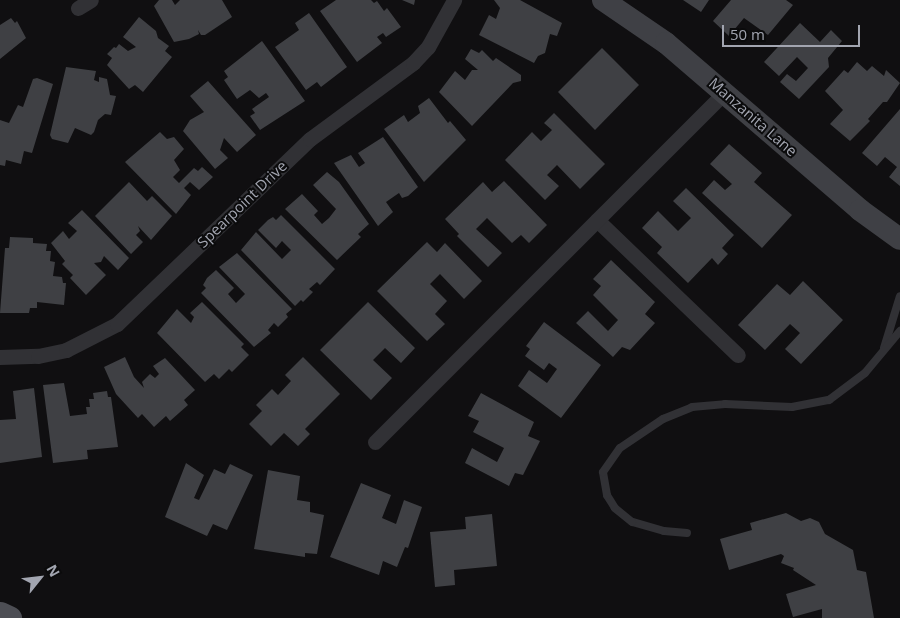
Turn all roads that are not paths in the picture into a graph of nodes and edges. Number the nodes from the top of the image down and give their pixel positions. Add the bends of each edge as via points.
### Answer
1 (454, 0) edge
2 (603, 0) edge
3 (725, 92) junction
4 (597, 220) junction
5 (900, 240) edge
6 (900, 296) edge
7 (900, 332) edge
8 (884, 348) junction
9 (738, 356) dead end
10 (0, 357) edge
11 (375, 442) dead end
12 (687, 533) dead end
13 (0, 614) edge
14 (9, 618) edge

1 - 10 street, Spearpoint Drive via 428,48 413,63 310,139 117,324 66,350 38,356
2 - 3 street, Manzanita Lane via 666,43
3 - 4 street
3 - 5 street, Manzanita Lane via 860,210
4 - 9 street
4 - 11 street
6 - 8 lane
7 - 8 lane
8 - 12 lane via 865,373 829,400 792,407 725,404 692,407 663,418 620,448 603,472 607,495 615,508 632,522 664,531
13 - 14 main road

